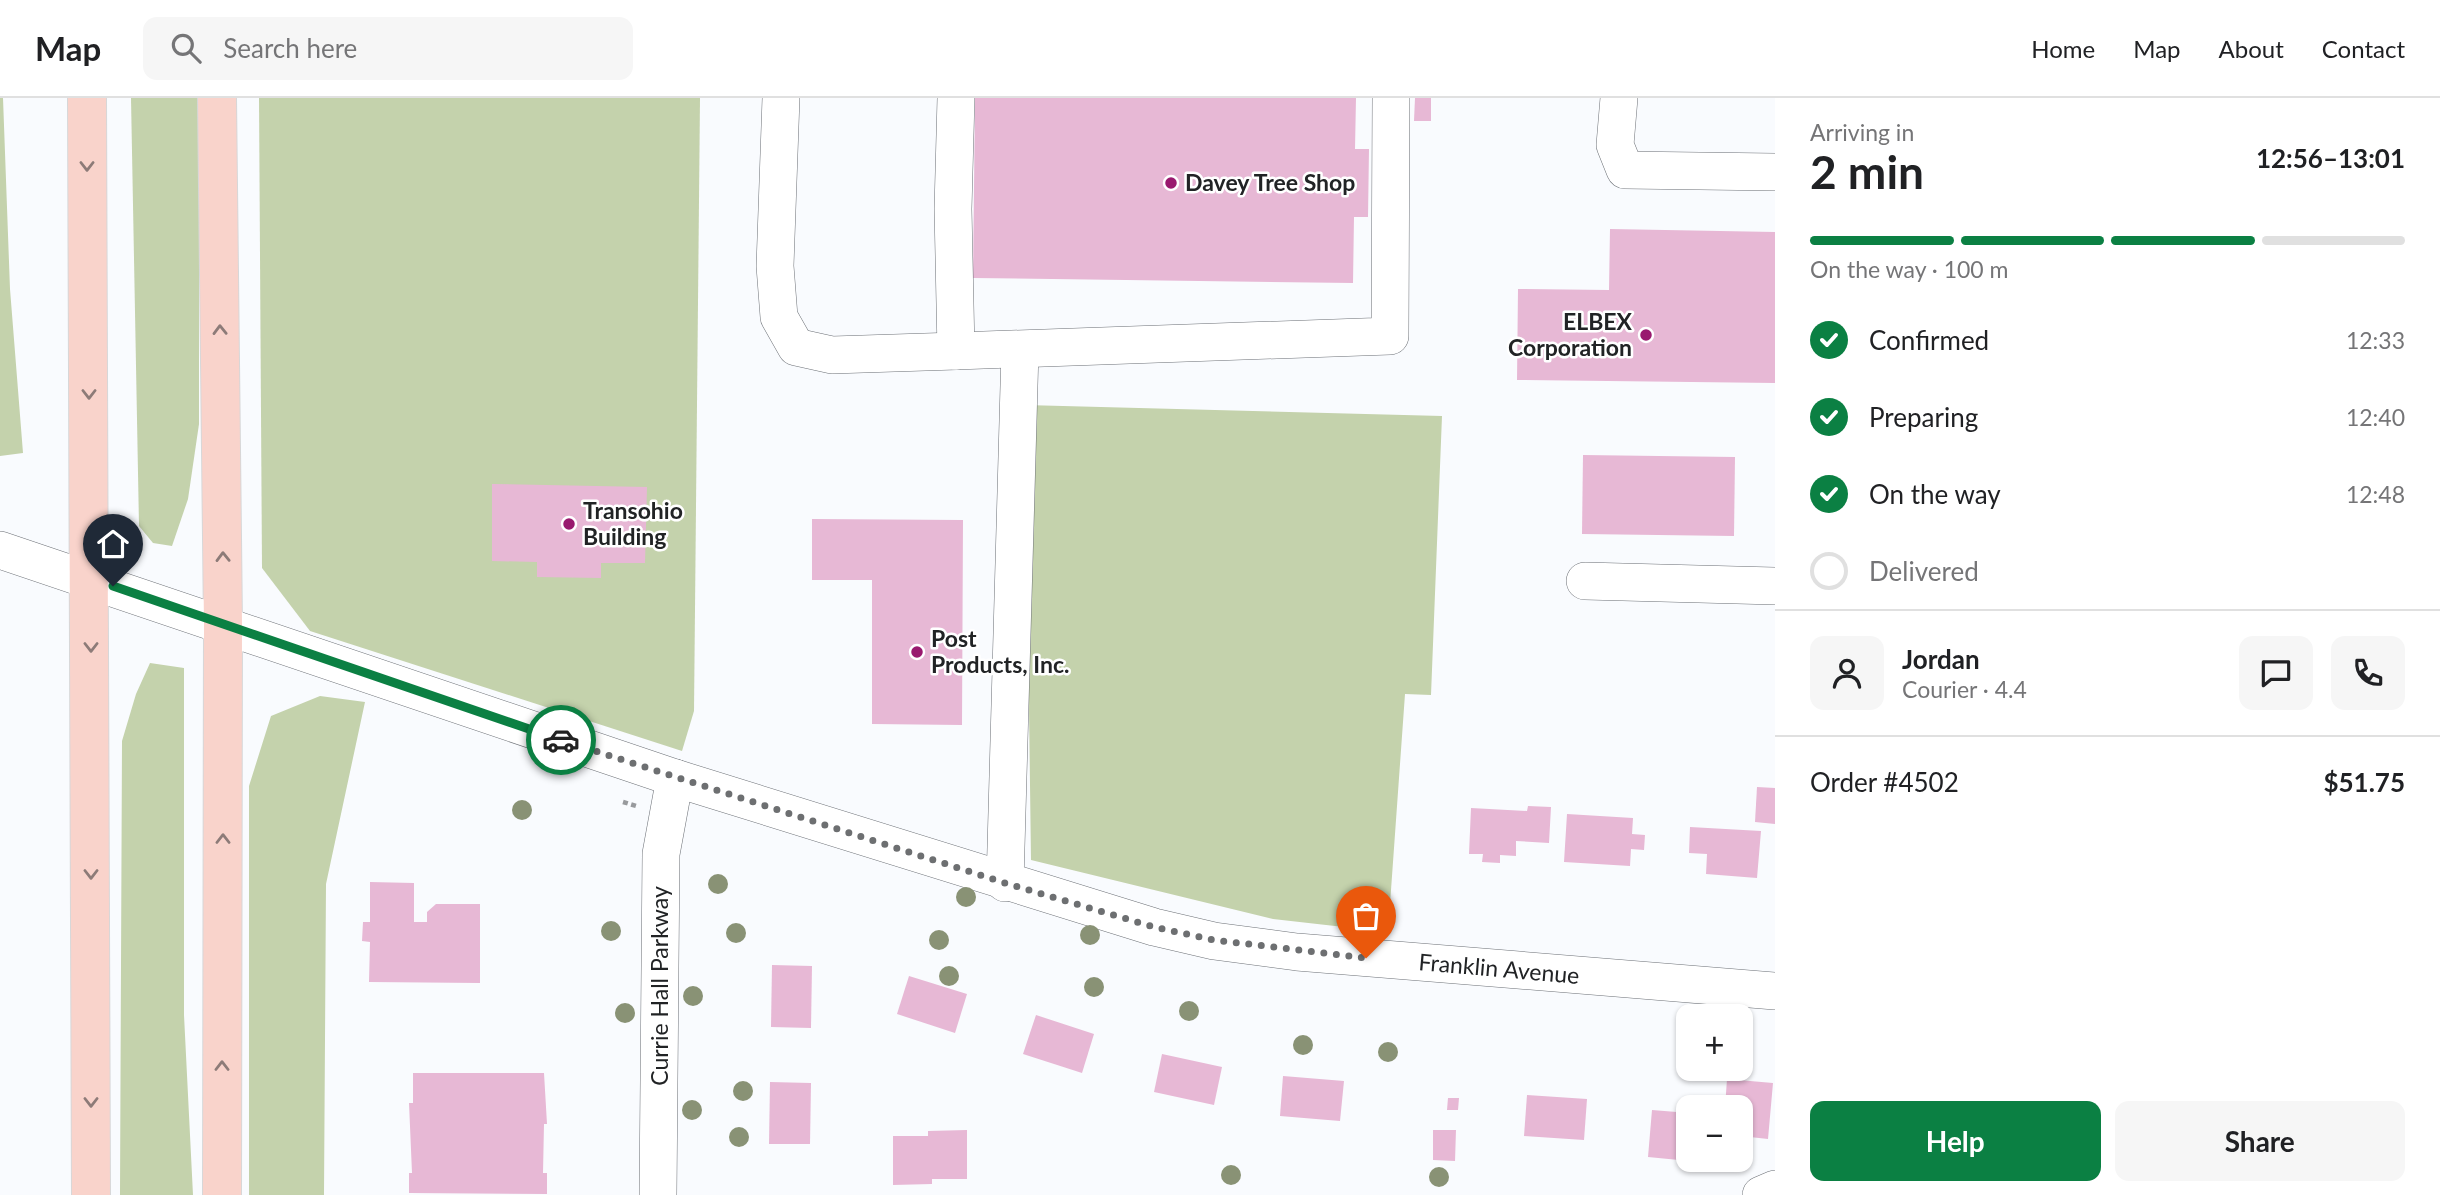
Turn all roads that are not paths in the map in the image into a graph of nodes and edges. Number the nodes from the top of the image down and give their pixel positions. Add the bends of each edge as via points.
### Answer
1 (87, 98) edge
2 (217, 98) edge
3 (781, 98) edge
4 (956, 98) edge
5 (1391, 98) edge
6 (1619, 98) edge
7 (1775, 172) edge
8 (1020, 350) junction
9 (956, 351) junction
10 (0, 550) edge
11 (91, 578) junction
12 (1586, 581) dead end
13 (1775, 586) edge
14 (223, 625) junction
15 (675, 778) junction
16 (1005, 883) junction
17 (1775, 991) edge
18 (1775, 1189) edge
19 (91, 1195) edge
20 (222, 1195) edge
21 (658, 1195) edge
22 (1761, 1195) edge

1 -> 11 main road
14 -> 2 main road
3 - 9 street via 775,266 779,317 796,346 832,355
4 - 9 street
5 - 8 street via 1390,336
6 - 7 street via 1615,145 1625,170
8 - 9 street
8 - 16 street
10 - 11 street, Franklin Avenue
11 - 14 street, Franklin Avenue
11 -> 19 main road
12 - 13 street
14 - 15 street, Franklin Avenue
20 -> 14 main road
15 - 16 street, Franklin Avenue
15 - 21 street, Currie Hall Parkway via 661,854
16 - 17 street, Franklin Avenue via 1144,924 1297,952
18 - 22 street

